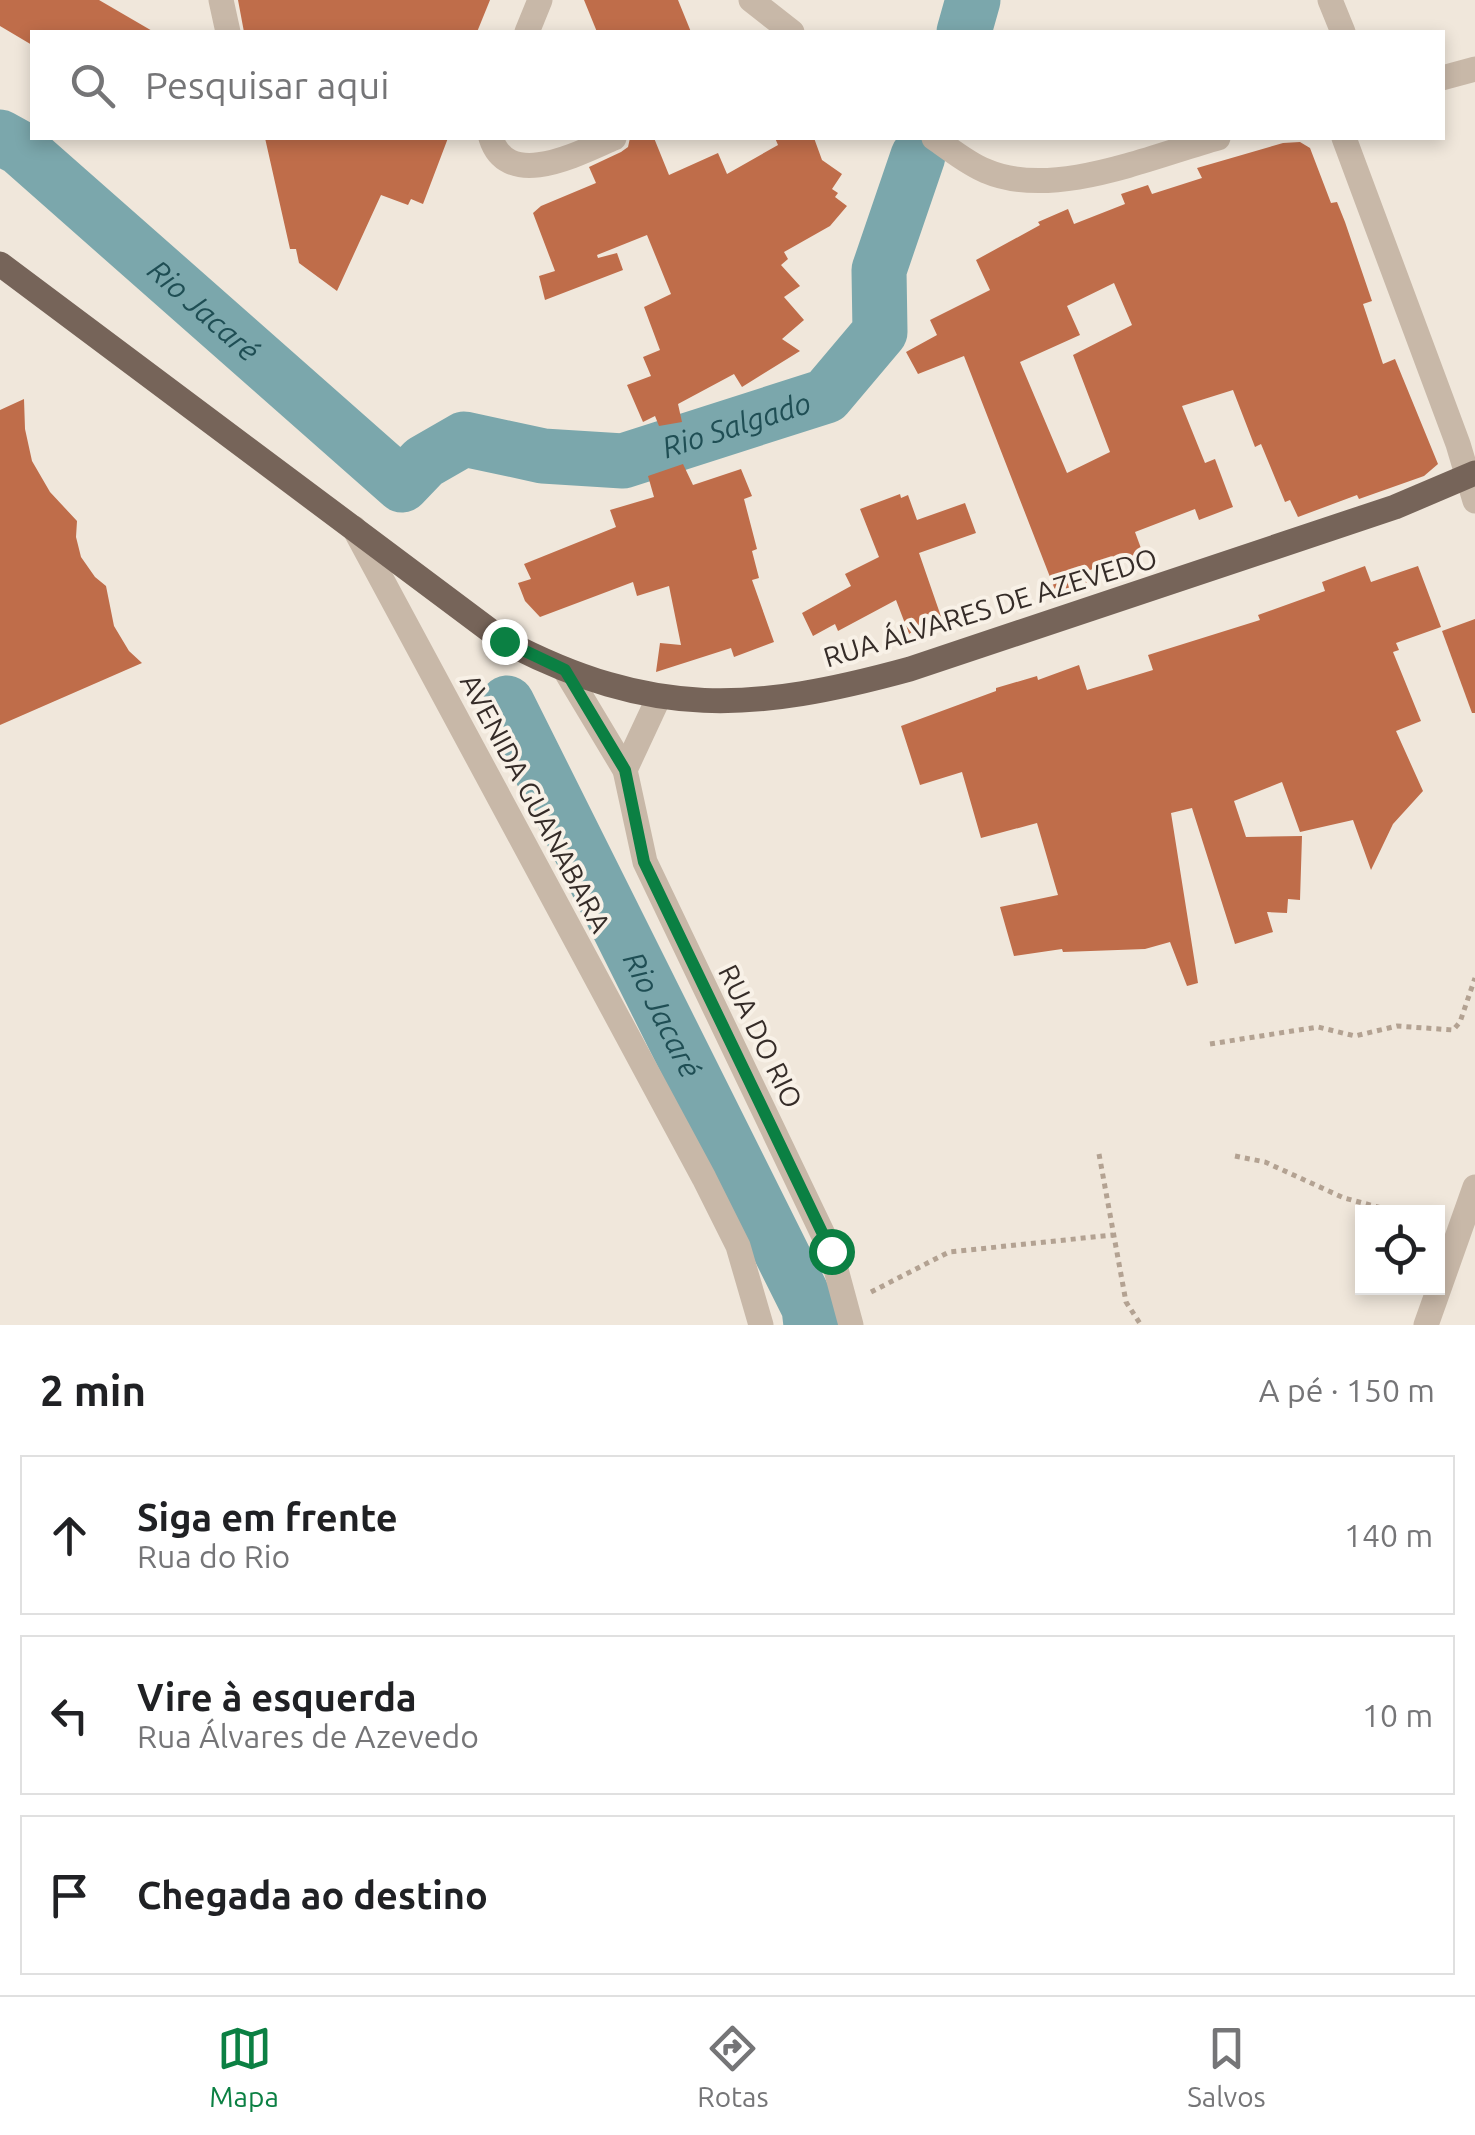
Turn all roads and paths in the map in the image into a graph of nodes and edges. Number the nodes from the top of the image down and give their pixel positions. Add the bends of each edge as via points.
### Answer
1 (221, 0) edge
2 (540, 0) edge
3 (751, 0) edge
4 (1330, 0) edge
5 (228, 30) edge
6 (527, 30) edge
7 (789, 30) edge
8 (1342, 30) edge
9 (1475, 70) edge
10 (1445, 77) edge
11 (609, 140) edge
12 (937, 140) edge
13 (1211, 140) edge
14 (1345, 140) edge
15 (495, 146) edge
16 (0, 264) edge
17 (1473, 484) edge
18 (361, 533) junction
19 (565, 670) junction
20 (659, 697) junction
21 (625, 770) junction
22 (1475, 978) edge
23 (1210, 1044) dead end
24 (1099, 1154) dead end
25 (1235, 1156) dead end
26 (1475, 1187) edge
27 (1370, 1205) edge
28 (1112, 1235) junction
29 (848, 1314) edge
30 (762, 1325) edge
31 (1141, 1325) edge
32 (1426, 1325) edge

1 - 5 street
2 - 6 street
3 - 7 street
4 - 8 street
9 - 10 street
11 - 15 street via 533,166 512,162
12 - 13 street via 986,172 1032,182 1085,176
14 - 17 street
16 - 18 main road, RUA ÁLVARES DE AZEVEDO
17 - 20 main road, RUA ÁLVARES DE AZEVEDO via 910,669 745,702
18 - 19 main road, RUA ÁLVARES DE AZEVEDO via 483,626
18 - 30 street, AVENIDA GUANABARA via 704,1178 738,1246
19 - 20 main road, RUA ÁLVARES DE AZEVEDO
19 - 21 street, RUA DO RIO
20 - 21 street
21 - 29 street, RUA DO RIO via 644,862 831,1251
22 - 23 path via 1453,1030 1397,1026 1362,1036 1318,1026
24 - 28 path
25 - 27 path
26 - 32 street
28 - 29 path via 949,1252
28 - 31 path via 1126,1302

